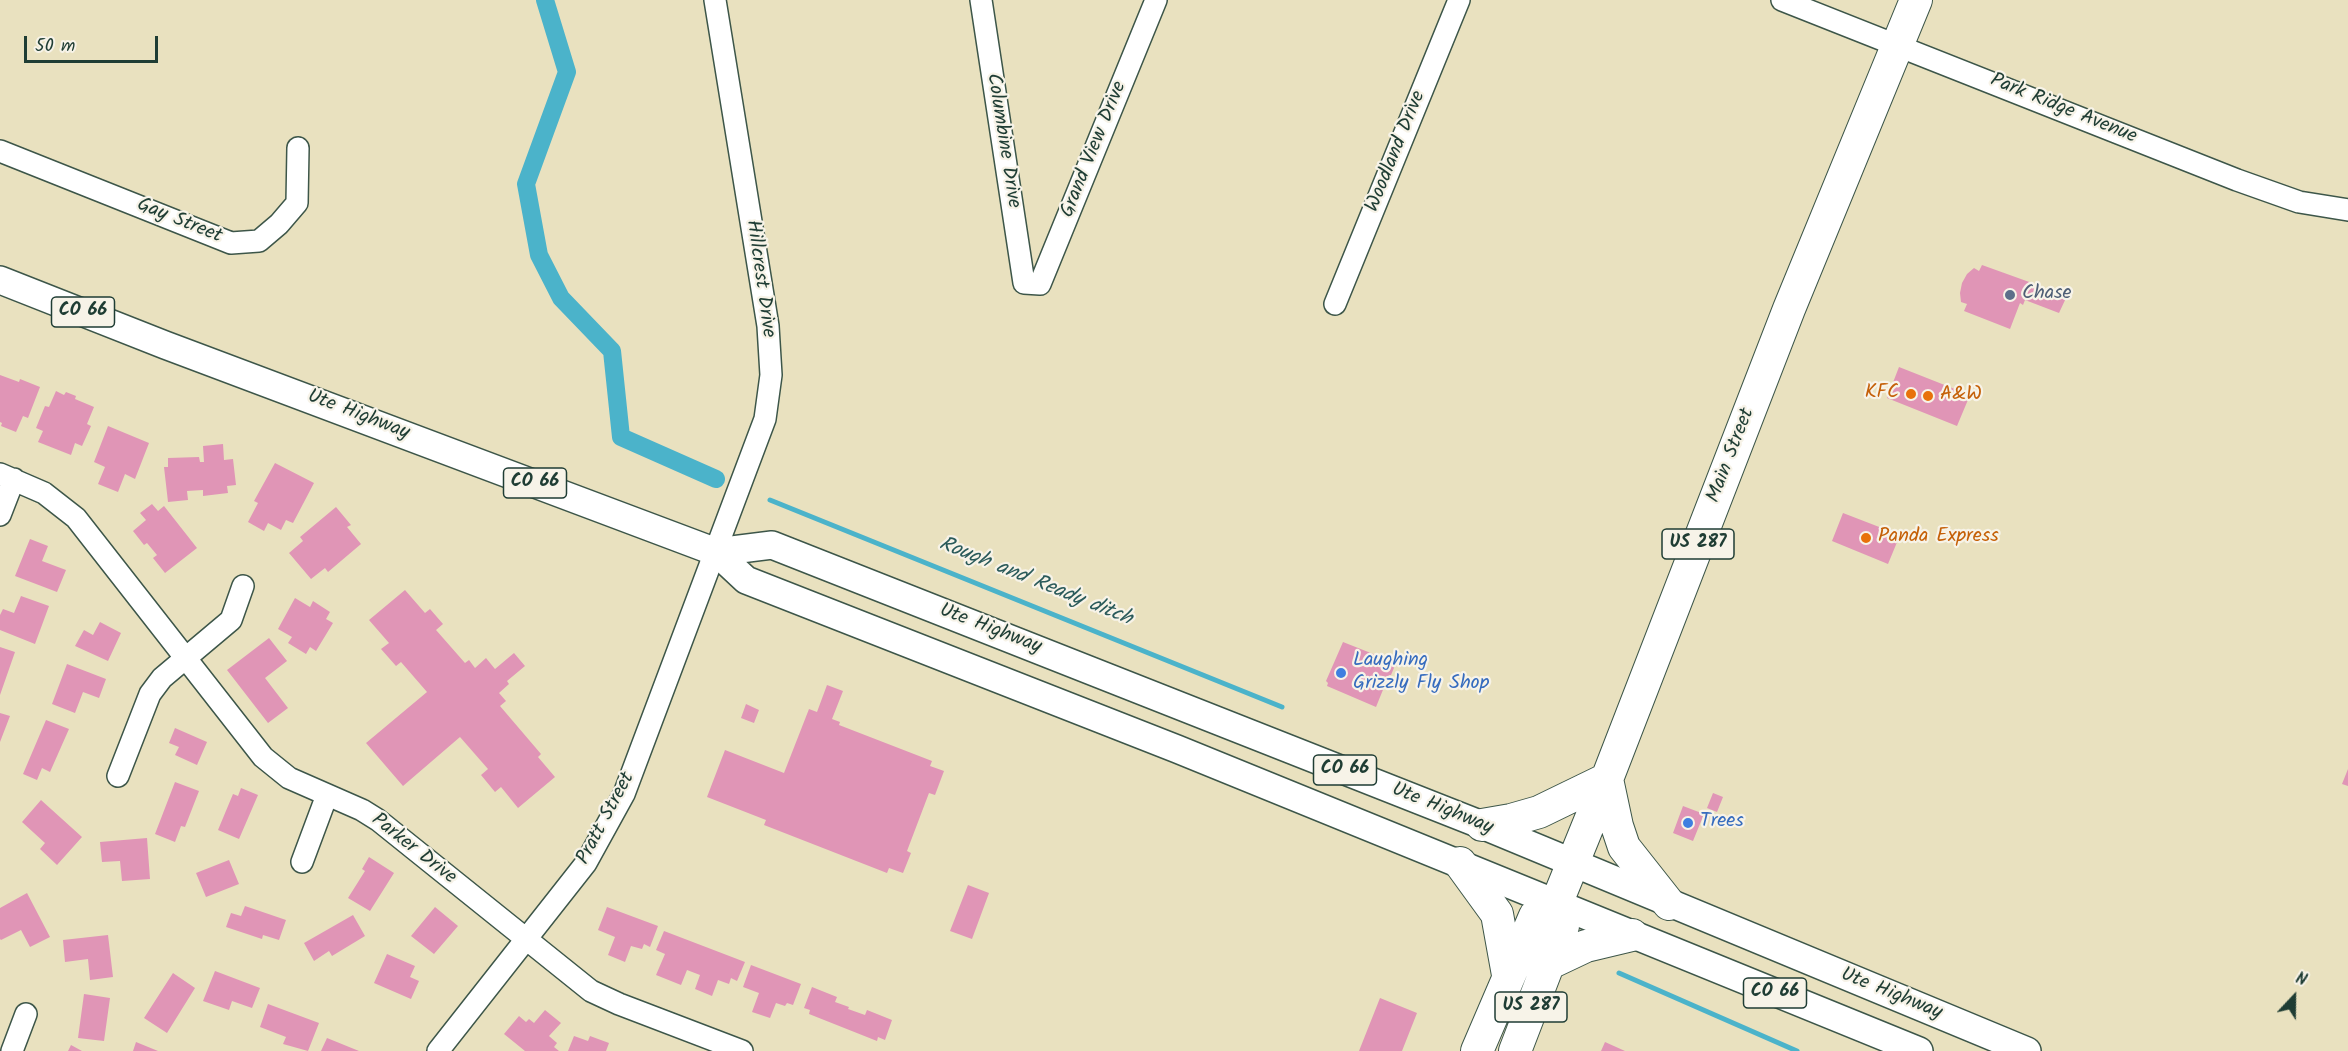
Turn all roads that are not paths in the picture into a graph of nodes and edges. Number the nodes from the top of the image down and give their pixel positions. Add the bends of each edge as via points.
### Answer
1 (716, 0) edge
2 (981, 0) edge
3 (1156, 0) edge
4 (1458, 0) edge
5 (1782, 0) edge
6 (1916, 0) edge
7 (1897, 44) junction
8 (298, 148) dead end
9 (0, 151) edge
10 (2348, 210) edge
11 (0, 280) edge
12 (1024, 283) joint
13 (1335, 304) dead end
14 (7, 476) edge
15 (0, 515) edge
16 (716, 552) junction
17 (243, 586) dead end
18 (186, 658) junction
19 (118, 777) dead end
20 (1608, 779) junction
21 (327, 795) junction
22 (1482, 825) junction
23 (302, 862) dead end
24 (1460, 863) junction
25 (1573, 864) junction
26 (1557, 902) junction
27 (1669, 904) junction
28 (1632, 935) junction
29 (526, 940) junction
30 (1548, 964) junction
31 (1508, 975) junction
32 (26, 1014) dead end
33 (12, 1051) edge
34 (438, 1051) edge
35 (742, 1051) edge
36 (1477, 1051) edge
37 (1515, 1051) edge
38 (1919, 1051) edge
39 (2027, 1051) edge

1 - 16 street, Hillcrest Drive via 768,326 771,375 765,419
2 - 12 street, Columbine Drive
3 - 12 street, Grand View Drive via 1040,284
4 - 13 street, Woodland Drive
5 - 7 street, Park Ridge Avenue
6 - 7 highway, US 287
7 - 10 street, Park Ridge Avenue via 2237,180 2300,202
7 - 20 highway, Main Street / US 287 via 1784,320
8 - 9 street, Gay Street via 297,203 259,241 231,243
11 - 16 main road, Ute Highway / CO 66
14 - 15 street
14 - 18 street, Parker Drive via 44,493 76,518
16 - 22 main road, Ute Highway / CO 66 via 772,545
16 - 24 main road, Ute Highway / CO 66 via 746,580
16 - 29 street, Pratt Street via 624,794 586,863
17 - 18 street via 231,620
18 - 19 street via 150,694
18 - 21 street, Parker Drive via 263,758 290,778
20 - 22 highway via 1539,812
20 - 25 highway, Main Street / US 287
20 - 27 highway via 1624,847
21 - 23 street
21 - 29 street, Parker Drive via 378,820
22 - 25 main road, Ute Highway / CO 66
24 - 26 main road, Ute Highway / CO 66
24 - 31 highway via 1497,914
25 - 26 highway, Main Street / US 287
25 - 27 main road, Ute Highway / CO 66
26 - 28 main road, Ute Highway / CO 66
26 - 30 highway, US 287 via 1563,926
26 - 31 highway, US 287 via 1535,916
27 - 39 main road, Ute Highway / CO 66
28 - 30 highway via 1586,946
28 - 38 main road, Ute Highway / CO 66
29 - 34 street, Pratt Street
29 - 35 street, Parker Drive via 591,990
30 - 37 highway, US 287
31 - 36 highway, US 287
32 - 33 street

